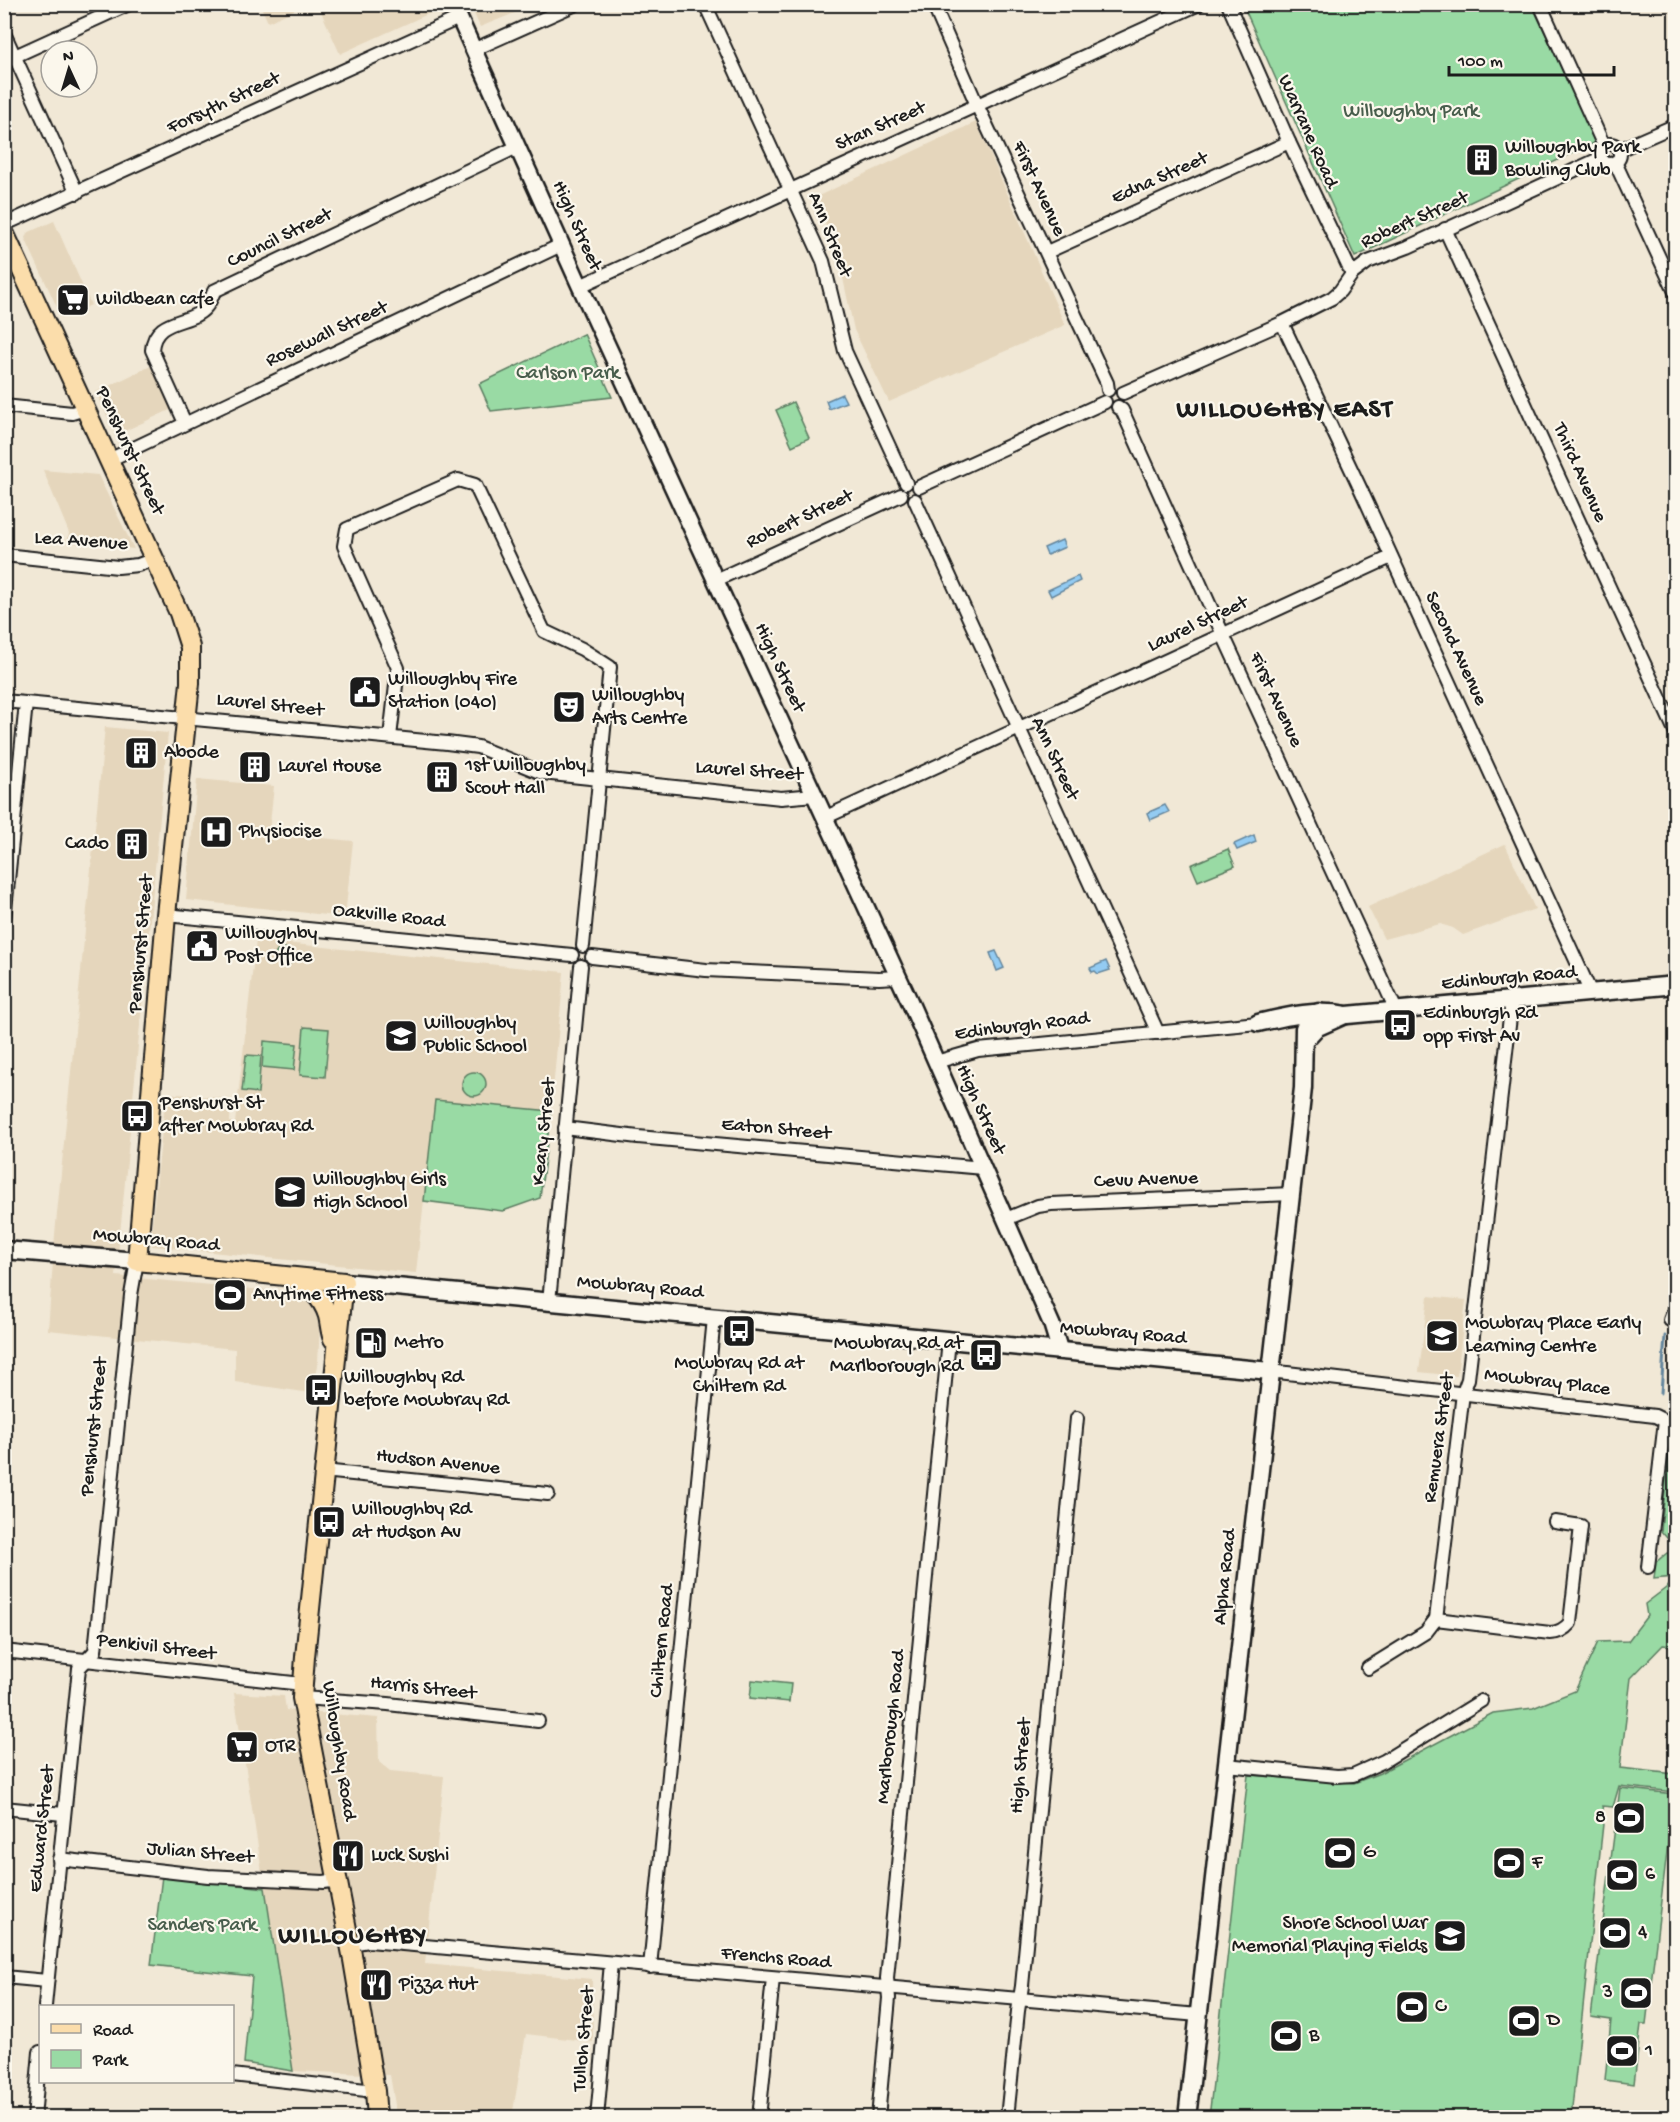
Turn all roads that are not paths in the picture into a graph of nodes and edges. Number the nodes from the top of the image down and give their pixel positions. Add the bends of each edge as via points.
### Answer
1 (129, 4) edge
2 (576, 4) edge
3 (705, 4) edge
4 (933, 4) edge
5 (1199, 4) edge
6 (1228, 4) edge
7 (1540, 4) edge
8 (456, 11) edge
9 (4, 33) edge
10 (473, 50) junction
11 (10, 59) edge
12 (977, 105) junction
13 (1676, 125) edge
14 (1289, 142) junction
15 (517, 147) junction
16 (1603, 152) junction
17 (1617, 156) junction
18 (790, 189) junction
19 (77, 192) junction
20 (4, 221) edge
21 (1445, 230) junction
22 (4, 232) edge
23 (561, 245) junction
24 (1047, 252) junction
25 (1352, 274) junction
26 (580, 286) junction
27 (1676, 294) edge
28 (1282, 323) junction
29 (1124, 393) junction
30 (1107, 396) junction
31 (4, 406) edge
32 (1118, 407) junction
33 (85, 409) junction
34 (185, 423) junction
35 (109, 460) junction
36 (913, 485) junction
37 (901, 495) junction
38 (915, 500) junction
39 (4, 555) edge
40 (1391, 557) junction
41 (154, 559) junction
42 (716, 580) junction
43 (1223, 635) junction
44 (4, 701) edge
45 (26, 703) junction
46 (186, 717) junction
47 (1018, 729) junction
48 (1676, 733) edge
49 (390, 737) junction
50 (600, 778) junction
51 (814, 795) junction
52 (824, 818) junction
53 (166, 915) junction
54 (4, 920) edge
55 (583, 946) junction
56 (572, 955) junction
57 (592, 957) junction
58 (581, 966) junction
59 (898, 977) junction
60 (1676, 985) edge
61 (1591, 993) junction
62 (1512, 1000) junction
63 (1396, 1010) junction
64 (1327, 1017) junction
65 (1258, 1023) junction
66 (1280, 1023) junction
67 (1158, 1033) junction
68 (1304, 1041) junction
69 (936, 1062) junction
70 (565, 1128) junction
71 (983, 1168) junction
72 (1291, 1194) junction
73 (1006, 1219) junction
74 (4, 1250) edge
75 (137, 1261) junction
76 (288, 1276) junction
77 (344, 1282) junction
78 (549, 1302) junction
79 (1676, 1305) edge
80 (714, 1318) junction
81 (1670, 1320) dead end
82 (949, 1340) junction
83 (337, 1349) junction
84 (1060, 1351) junction
85 (1270, 1371) junction
86 (1462, 1393) junction
87 (1077, 1418) dead end
88 (1670, 1422) edge
89 (323, 1471) junction
90 (548, 1494) dead end
91 (1555, 1522) dead end
92 (1648, 1567) dead end
93 (1436, 1619) junction
94 (4, 1651) edge
95 (87, 1659) junction
96 (1368, 1668) dead end
97 (302, 1691) junction
98 (1481, 1701) dead end
99 (538, 1721) dead end
100 (1226, 1765) junction
101 (4, 1808) edge
102 (63, 1814) junction
103 (59, 1859) junction
104 (338, 1880) junction
105 (350, 1944) junction
106 (612, 1964) junction
107 (650, 1967) junction
108 (4, 1977) edge
109 (773, 1978) junction
110 (47, 1981) junction
111 (888, 1988) junction
112 (1020, 2000) junction
113 (45, 2005) edge
114 (1198, 2015) junction
115 (39, 2068) edge
116 (234, 2076) edge
117 (375, 2091) junction
118 (34, 2118) edge
119 (377, 2118) edge
120 (597, 2118) edge
121 (759, 2118) edge
122 (878, 2118) edge
123 (1007, 2118) edge
124 (1187, 2118) edge

1 - 11 street
2 - 10 street
3 - 18 street, Ann Street
4 - 12 street, First Avenue
5 - 12 street, Stan Street
6 - 14 street, Warrane Road
7 - 16 street
8 - 10 street, High Street
8 - 19 street, Forsyth Street
9 - 11 street
10 - 15 street, High Street
11 - 19 street
12 - 18 street, Stan Street
12 - 24 street, First Avenue
13 - 17 street
14 - 24 street, Edna Street
14 - 25 street, Warrane Road
15 - 23 street, High Street
15 - 34 street, Council Street via 214,291 205,310 160,331 152,350
16 - 17 street via 1606,163
16 - 21 street, Robert Street
17 - 27 street
18 - 26 street, Stan Street
18 - 36 street, Ann Street via 823,261 845,351
19 - 20 street, Forsyth Street
21 - 25 street, Robert Street via 1368,262
21 - 48 street, Third Avenue
22 - 33 main road, Penshurst Street
23 - 26 street, High Street
23 - 34 street, Rosewall Street
24 - 30 street, First Avenue via 1107,383
25 - 28 street, Robert Street via 1332,298
26 - 42 street, High Street
28 - 29 street, Robert Street
28 - 40 street, Second Avenue
29 - 30 street via 1115,388
29 - 32 street
30 - 32 street via 1112,408
30 - 36 street
31 - 33 street via 72,413
32 - 43 street, First Avenue
33 - 35 main road, Penshurst Street
34 - 35 street, Rosewall Street
35 - 41 main road, Penshurst Street
36 - 37 street via 900,489
36 - 38 street via 919,496
37 - 38 street via 905,500
37 - 42 street, Robert Street
38 - 47 street, Ann Street
39 - 41 street, Lea Avenue via 118,567
40 - 43 street, Laurel Street
40 - 61 street, Second Avenue
41 - 46 main road, Penshurst Street via 190,646
42 - 51 street, High Street
43 - 47 street, Laurel Street
43 - 63 street, First Avenue
44 - 45 street, Laurel Street
45 - 46 street, Laurel Street
45 - 54 street
46 - 49 street, Laurel Street
46 - 53 main road, Penshurst Street
47 - 52 street, Laurel Street
47 - 67 street, Ann Street
49 - 50 street, Laurel Street via 478,747 542,772
49 - 50 street via 398,668 344,546 347,529 458,480 475,485 544,631 610,667
50 - 51 street, Laurel Street via 781,798
50 - 55 street
51 - 52 street, High Street
52 - 59 street, High Street
53 - 56 street, Oakville Road
53 - 75 main road, Penshurst Street
55 - 56 street
55 - 57 street
56 - 58 street via 574,963
57 - 58 street
57 - 59 street via 706,970
58 - 70 street, Keary Street
59 - 69 street, High Street
60 - 61 main road, Edinburgh Road
61 - 62 main road, Edinburgh Road
62 - 63 main road, Edinburgh Road
62 - 86 street, Remuera Street via 1468,1379
63 - 64 main road, Edinburgh Road
64 - 65 main road via 1301,1013
64 - 66 main road
64 - 68 main road
64 - 68 main road, Alpha Road via 1304,1028
65 - 66 main road
65 - 67 street, Edinburgh Road
66 - 68 main road via 1296,1028
67 - 69 street, Edinburgh Road via 978,1050
68 - 72 main road, Alpha Road
69 - 71 street, High Street
70 - 71 street, Eaton Street
70 - 78 street, Keary Street
71 - 73 street, High Street
72 - 73 street, Cevu Avenue via 1051,1204
72 - 85 main road, Alpha Road
73 - 84 street, High Street
74 - 75 main road, Mowbray Road
75 - 76 main road, Mowbray Road
75 - 95 street, Penshurst Street via 96,1645
76 - 77 main road, Mowbray Road
76 - 83 main road via 321,1301
77 - 78 main road, Mowbray Road
77 - 83 main road, Willoughby Road
78 - 80 main road, Mowbray Road
79 - 81 street
80 - 82 main road, Mowbray Road
80 - 107 street, Chiltern Road
82 - 84 main road, Mowbray Road
82 - 111 street, Marlborough Road
83 - 89 main road, Willoughby Road
84 - 85 main road, Mowbray Road
85 - 86 street, Mowbray Place
85 - 100 main road, Alpha Road
86 - 88 street, Mowbray Place via 1655,1416
86 - 93 street, Remuera Street
87 - 112 street, High Street
88 - 92 street
89 - 90 street, Hudson Avenue
89 - 97 main road, Willoughby Road
91 - 93 street via 1581,1526 1570,1623 1566,1627 1550,1633
93 - 96 street via 1426,1632
94 - 95 street, Penkivil Street
95 - 97 street, Penkivil Street
95 - 102 street, Edward Street via 79,1668
97 - 99 street, Harris Street
97 - 104 main road, Willoughby Road
98 - 100 street via 1384,1761 1353,1775 1301,1774
100 - 114 main road, Alpha Road
101 - 102 street
102 - 103 street, Edward Street
103 - 104 street, Julian Street via 208,1876
103 - 110 street, Edward Street
104 - 105 main road, Willoughby Road
105 - 106 street, Frenchs Road via 369,1941
105 - 117 main road, Willoughby Road
106 - 107 street, Frenchs Road
106 - 120 street, Tulloh Street
107 - 109 street, Frenchs Road
108 - 110 street
109 - 111 street, Frenchs Road
109 - 121 street
110 - 113 street, Edward Street
111 - 112 street, Frenchs Road
111 - 122 street, Marlborough Road
112 - 114 street, Frenchs Road
112 - 123 street, High Street
114 - 124 main road, Alpha Road
115 - 118 street
116 - 117 street
117 - 119 main road, Willoughby Road

